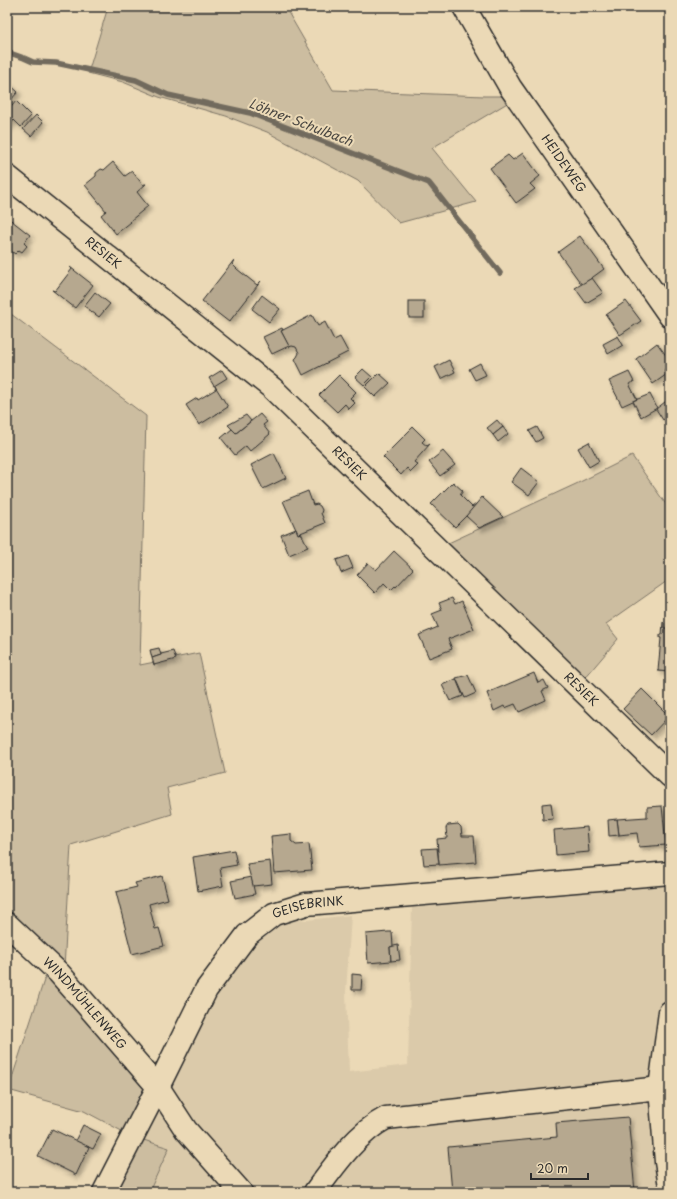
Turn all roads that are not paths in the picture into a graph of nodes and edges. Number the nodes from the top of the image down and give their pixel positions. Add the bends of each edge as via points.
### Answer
1 (464, 7) edge
2 (7, 176) edge
3 (670, 316) edge
4 (670, 776) edge
5 (670, 873) edge
6 (7, 924) edge
7 (670, 1012) edge
8 (158, 1087) junction
9 (660, 1088) junction
10 (670, 1186) edge
11 (104, 1192) edge
12 (241, 1192) edge
13 (315, 1192) edge

1 - 3 street, HEIDEWEG via 510,87
2 - 4 street, RESIEK via 272,388
5 - 8 street, GEISEBRINK via 306,904 274,914 247,935 206,990
6 - 8 street, WINDMÜHLENWEG via 59,973
7 - 9 street
8 - 11 street, GEISEBRINK
8 - 12 street, WINDMÜHLENWEG via 186,1130
9 - 10 street
9 - 13 street via 386,1118 374,1124 337,1161

